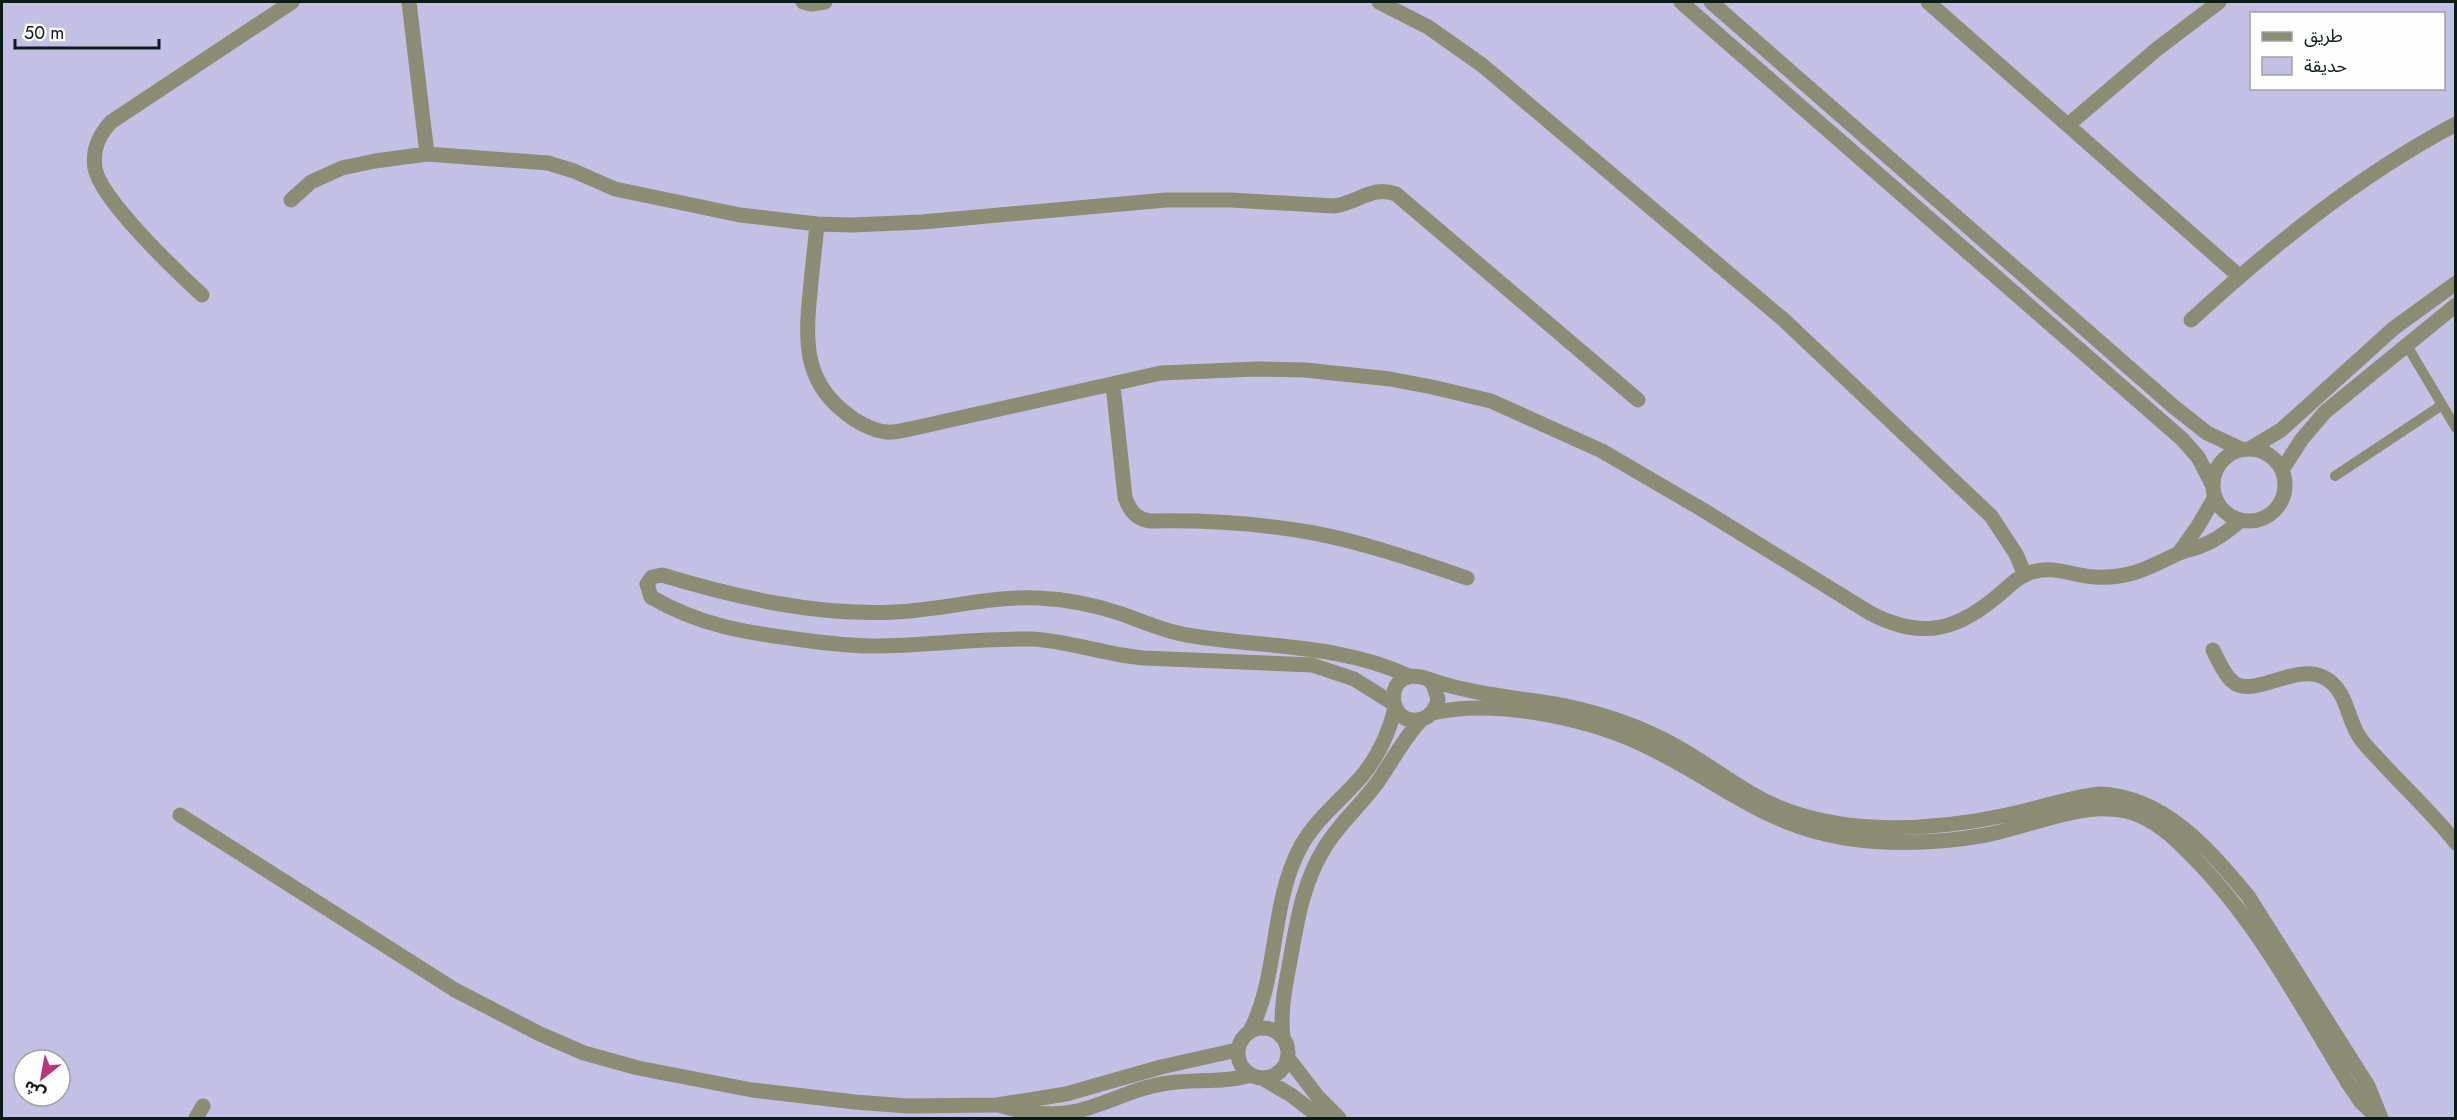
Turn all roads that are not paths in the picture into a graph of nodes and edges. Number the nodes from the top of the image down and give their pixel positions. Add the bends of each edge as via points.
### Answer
1 (292, 2) edge
2 (409, 2) edge
3 (802, 2) edge
4 (825, 2) edge
5 (1379, 2) edge
6 (1681, 2) edge
7 (1928, 2) edge
8 (2219, 2) edge
9 (1717, 5) edge
10 (2456, 124) edge
11 (2068, 125) junction
12 (427, 154) junction
13 (291, 200) dead end
14 (817, 224) junction
15 (2239, 276) junction
16 (2456, 283) edge
17 (202, 294) dead end
18 (2456, 305) edge
19 (2191, 320) dead end
20 (2406, 345) junction
21 (1113, 384) junction
22 (1638, 400) dead end
23 (2442, 405) junction
24 (2456, 428) edge
25 (2246, 449) junction
26 (2283, 470) junction
27 (2335, 476) dead end
28 (2213, 490) junction
29 (2241, 520) junction
30 (2179, 553) junction
31 (2025, 575) junction
32 (1467, 578) dead end
33 (2213, 650) dead end
34 (1409, 676) junction
35 (1428, 679) junction
36 (1394, 706) junction
37 (1426, 716) junction
38 (180, 814) dead end
39 (2456, 843) edge
40 (1250, 1030) junction
41 (1283, 1038) junction
42 (1237, 1050) junction
43 (1288, 1058) junction
44 (1256, 1077) junction
45 (1095, 1088) junction
46 (1101, 1103) junction
47 (997, 1105) junction
48 (1321, 1119) edge
49 (1339, 1119) edge
50 (2380, 1119) edge

1 - 17 street via 111,122 95,147 94,167 101,185 163,260
2 - 12 street
3 - 4 street
5 - 31 street via 1428,27 1482,66 1785,321 1991,516 2005,534
6 - 28 street via 2175,433 2198,457
7 - 11 street
8 - 11 street
9 - 25 street via 2174,408 2207,433
10 - 15 street via 2414,146 2353,188
11 - 15 street
12 - 13 street via 342,168 311,183
12 - 14 street via 537,161 574,171 615,189 740,215
14 - 21 street via 807,351 820,387 833,403 857,420 887,432 910,429
14 - 22 street via 899,224 1166,200 1334,206 1351,203 1373,191 1389,191
15 - 19 street
16 - 25 street via 2394,328 2281,430
18 - 20 street
20 - 23 lane
20 - 26 street via 2313,425
21 - 31 street via 1161,373 1305,370 1390,379 1491,401 1602,451 1870,613 1906,628 1940,628 1960,621
21 - 32 street via 1125,497 1138,517 1150,521 1232,522 1315,533
23 - 24 lane
23 - 27 lane
25 - 26 street via 2270,455
25 - 28 street via 2224,458 2218,465
26 - 29 street via 2285,490 2277,508 2261,519
28 - 29 street via 2225,512
28 - 30 street via 2198,526
29 - 30 street via 2217,539
30 - 31 street via 2154,567 2121,576 2093,577 2054,569
33 - 39 street via 2230,680 2240,686 2252,687 2306,673 2333,683 2344,698 2363,742
34 - 35 street
34 - 36 street via 1397,684
34 - 36 street via 1372,661 1314,648 1176,633 1068,600 1014,598 922,610 860,612 782,604 662,575 652,577 647,584 651,597 677,611 742,631 870,646 1030,639 1121,656 1298,663 1344,674
35 - 37 street via 1434,684 1438,699
35 - 50 street via 1571,707 1628,723 1678,747 1766,802 1830,822 1943,825 2099,794 2146,804 2188,832 2248,896 2368,1086
36 - 37 street via 1406,718
36 - 40 street via 1386,736 1370,766 1315,827 1294,861 1283,894 1260,1008
37 - 41 street via 1404,739 1376,785 1338,828 1312,870 1300,908 1285,987
37 - 50 street via 1463,707 1495,708 1611,732 1653,749 1751,807 1799,827 1846,838 1895,841 1986,835 2094,809 2117,809 2143,817 2181,845 2244,914 2348,1083
38 - 47 street via 455,990 584,1053 693,1080 803,1097 907,1106
40 - 41 street via 1272,1029
40 - 42 street
41 - 43 street
42 - 44 street via 1240,1065
42 - 45 street via 1161,1067
43 - 44 street via 1276,1075
43 - 49 street
44 - 46 street via 1168,1083
44 - 48 street via 1291,1095
45 - 46 street
45 - 47 street
46 - 47 street via 1051,1114

